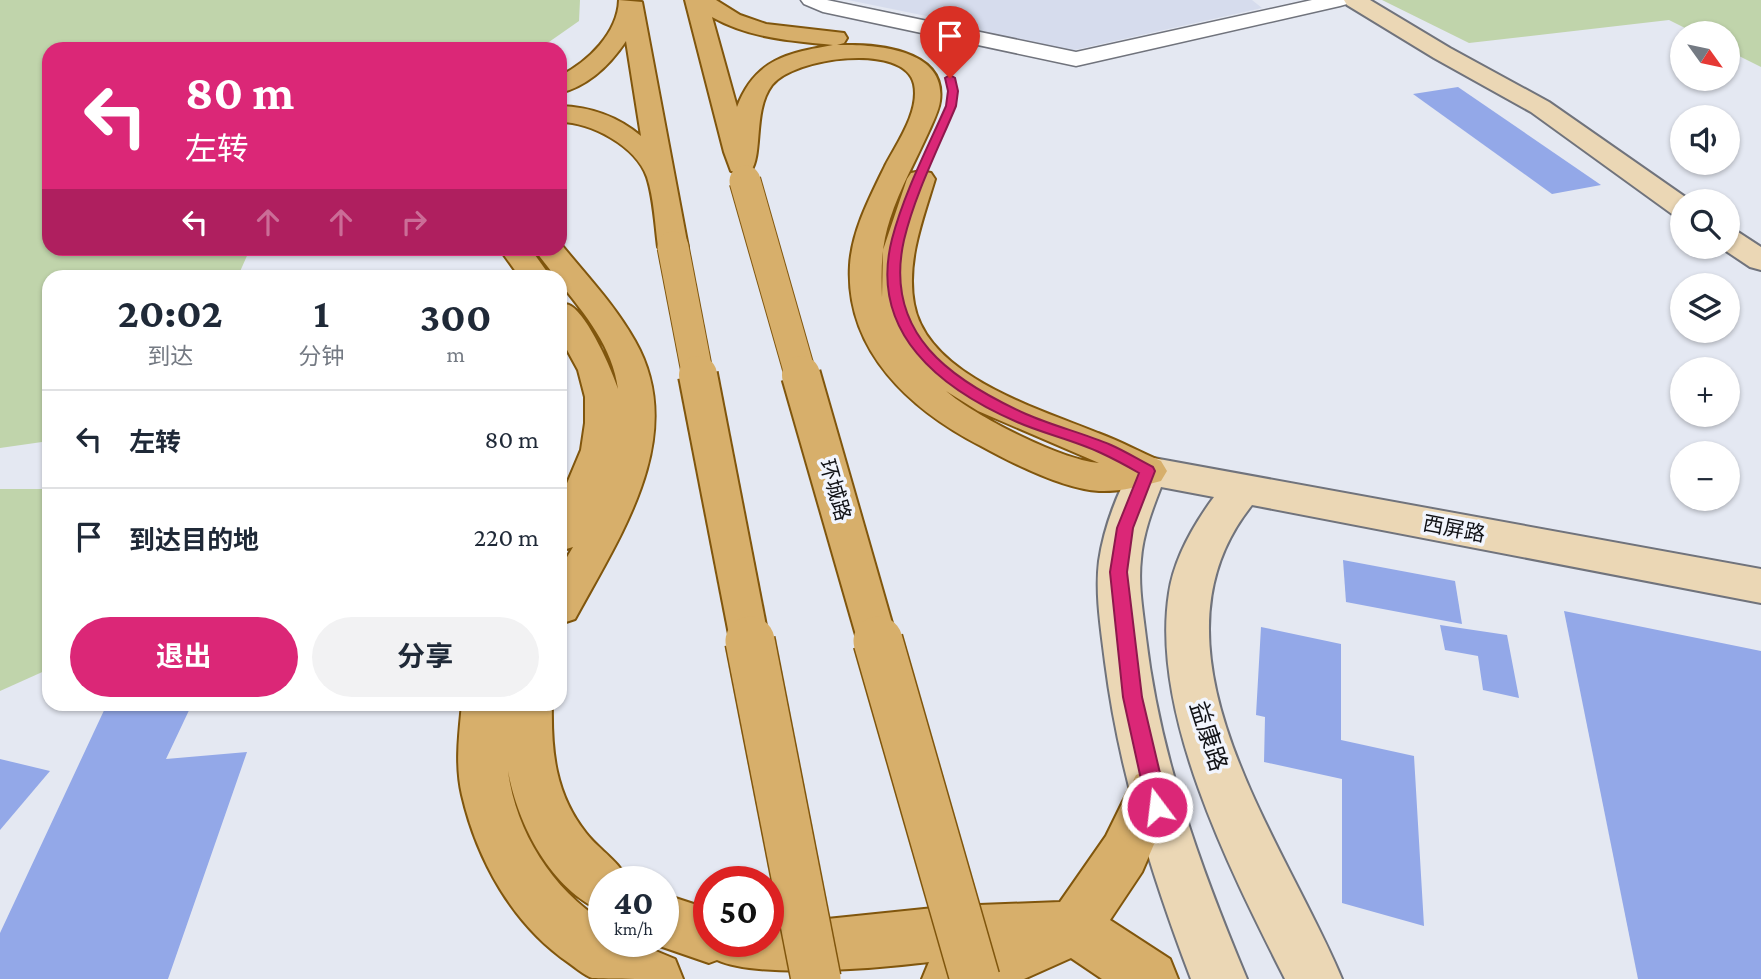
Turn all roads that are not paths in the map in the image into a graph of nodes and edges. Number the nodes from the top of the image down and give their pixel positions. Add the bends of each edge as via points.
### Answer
1 (696, 0) edge
2 (702, 0) edge
3 (811, 0) edge
4 (1340, 0) edge
5 (1355, 0) edge
6 (631, 1) edge
7 (567, 82) edge
8 (567, 114) edge
9 (743, 173) junction
10 (661, 178) junction
11 (1670, 199) edge
12 (1740, 247) edge
13 (554, 256) edge
14 (1761, 261) edge
15 (565, 270) edge
16 (567, 273) edge
17 (567, 322) edge
18 (1148, 471) junction
19 (1243, 489) junction
20 (567, 522) edge
21 (1761, 586) edge
22 (567, 594) edge
23 (484, 711) edge
24 (529, 711) edge
25 (1153, 791) junction
26 (588, 871) edge
27 (1074, 928) junction
28 (784, 947) edge
29 (655, 979) edge
30 (816, 979) edge
31 (950, 979) edge
32 (975, 979) edge
33 (1150, 979) edge
34 (1219, 979) edge
35 (1314, 979) edge

1 - 9 main road, 环城路
2 - 18 main road via 748,26 893,45 944,71 953,86 951,106 907,211 895,255 896,298 908,331 932,364 966,390
3 - 4 street via 1076,58
5 - 11 main road via 1540,107
6 - 7 main road via 621,33 606,54
6 - 10 main road
8 - 10 main road via 588,116 615,128 645,155
9 - 18 main road via 747,122 755,93 766,76 785,62 817,52 859,50 886,55 918,70 928,83 928,101 879,210 865,265 867,309 884,350 930,398 994,438 1092,477
9 - 32 main road, 环城路, bridge
10 - 30 main road, bridge
12 - 14 main road
13 - 15 main road
16 - 22 main road via 620,343 633,374 639,409 636,449 622,491
17 - 20 main road via 595,367 604,413 594,469
18 - 19 main road, 西屏路
18 - 25 main road via 1125,528 1119,572 1129,673
19 - 21 main road, 西屏路
19 - 35 main road, 益康路 via 1213,529 1194,575 1188,615 1191,670 1201,719 1234,810
23 - 29 main road via 481,747 488,803 523,881 561,924 587,944
24 - 26 main road via 530,763 547,816
25 - 27 main road via 1124,854
25 - 34 main road
27 - 28 main road
27 - 31 main road
27 - 33 main road

